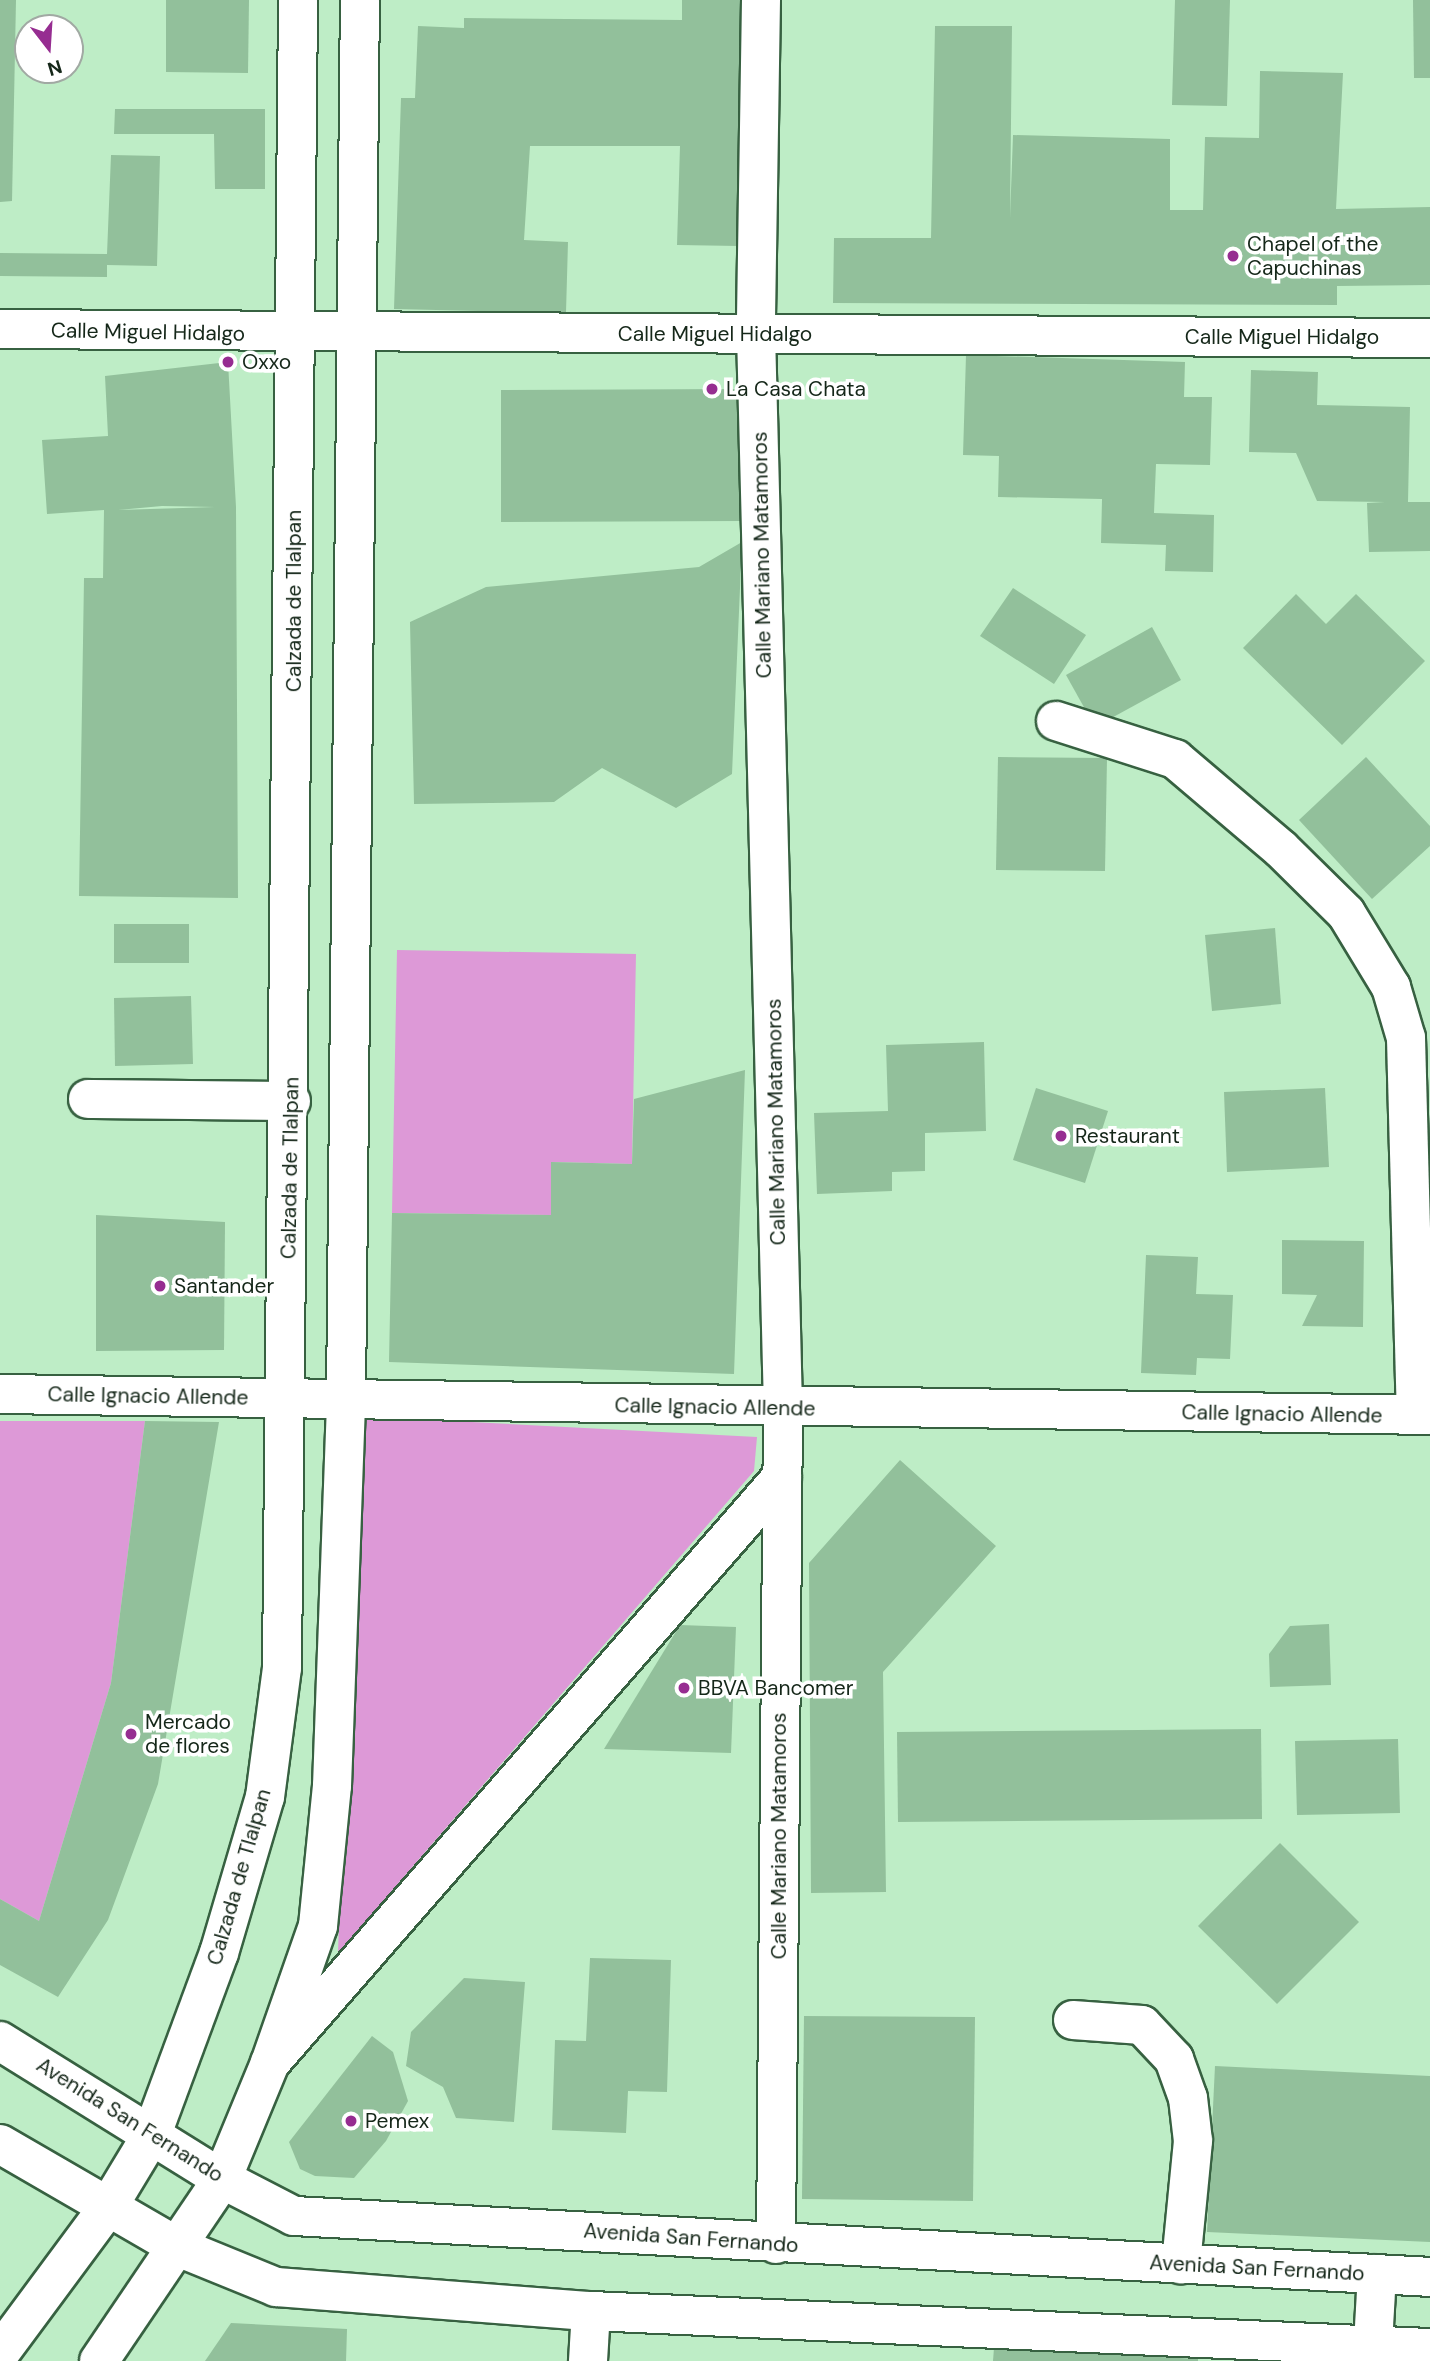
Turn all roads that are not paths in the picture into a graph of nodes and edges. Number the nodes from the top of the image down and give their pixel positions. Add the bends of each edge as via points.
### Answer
1 (298, 0) edge
2 (360, 0) edge
3 (761, 0) edge
4 (0, 329) edge
5 (756, 333) junction
6 (296, 334) junction
7 (356, 335) junction
8 (1430, 338) edge
9 (1056, 721) dead end
10 (88, 1099) dead end
11 (291, 1101) junction
12 (0, 1394) edge
13 (288, 1398) junction
14 (346, 1399) junction
15 (783, 1408) junction
16 (1423, 1415) edge
17 (782, 1477) junction
18 (1073, 2020) dead end
19 (0, 2041) edge
20 (270, 2063) junction
21 (152, 2134) junction
22 (0, 2144) edge
23 (222, 2179) junction
24 (108, 2207) junction
25 (776, 2244) junction
26 (178, 2247) junction
27 (1181, 2264) junction
28 (1377, 2274) junction
29 (1430, 2277) edge
30 (591, 2312) junction
31 (1430, 2348) edge
32 (0, 2353) edge
33 (1373, 2353) edge
34 (99, 2361) edge
35 (588, 2361) edge

1 - 6 main road, Calzada de Tlalpan
2 - 7 main road
3 - 5 main road, Calle Mariano Matamoros
4 - 6 main road, Calle Miguel Hidalgo
5 - 7 main road, Calle Miguel Hidalgo
5 - 8 main road, Calle Miguel Hidalgo
5 - 15 main road, Calle Mariano Matamoros
6 - 7 main road, Calle Miguel Hidalgo
6 - 11 main road, Calzada de Tlalpan
7 - 14 main road
9 - 16 main road via 1175,759 1281,849 1346,914 1391,987 1406,1038
10 - 11 main road
11 - 13 main road, Calzada de Tlalpan
12 - 13 main road, Calle Ignacio Allende
13 - 14 main road, Calle Ignacio Allende
13 - 21 main road, Calzada de Tlalpan via 282,1668 265,1797 219,1953
14 - 15 main road, Calle Ignacio Allende
14 - 20 main road via 332,1786 318,1926
15 - 16 main road, Calle Ignacio Allende
15 - 17 main road, Calle Mariano Matamoros
17 - 20 main road
17 - 25 main road, Calle Mariano Matamoros
18 - 27 main road via 1142,2025 1174,2059 1188,2098 1193,2141
19 - 21 main road, Avenida San Fernando
20 - 23 main road
21 - 23 main road, Avenida San Fernando
21 - 24 main road, Calzada de Tlalpan
22 - 24 main road
23 - 25 main road, Avenida San Fernando via 294,2216
23 - 26 main road
24 - 26 main road
24 - 32 main road, Calzada de Tlalpan
25 - 27 main road, Avenida San Fernando
26 - 30 main road via 276,2287
26 - 34 main road
27 - 28 main road, Avenida San Fernando
28 - 29 main road, Avenida San Fernando
28 - 33 main road
30 - 33 main road
30 - 35 main road
31 - 33 main road

